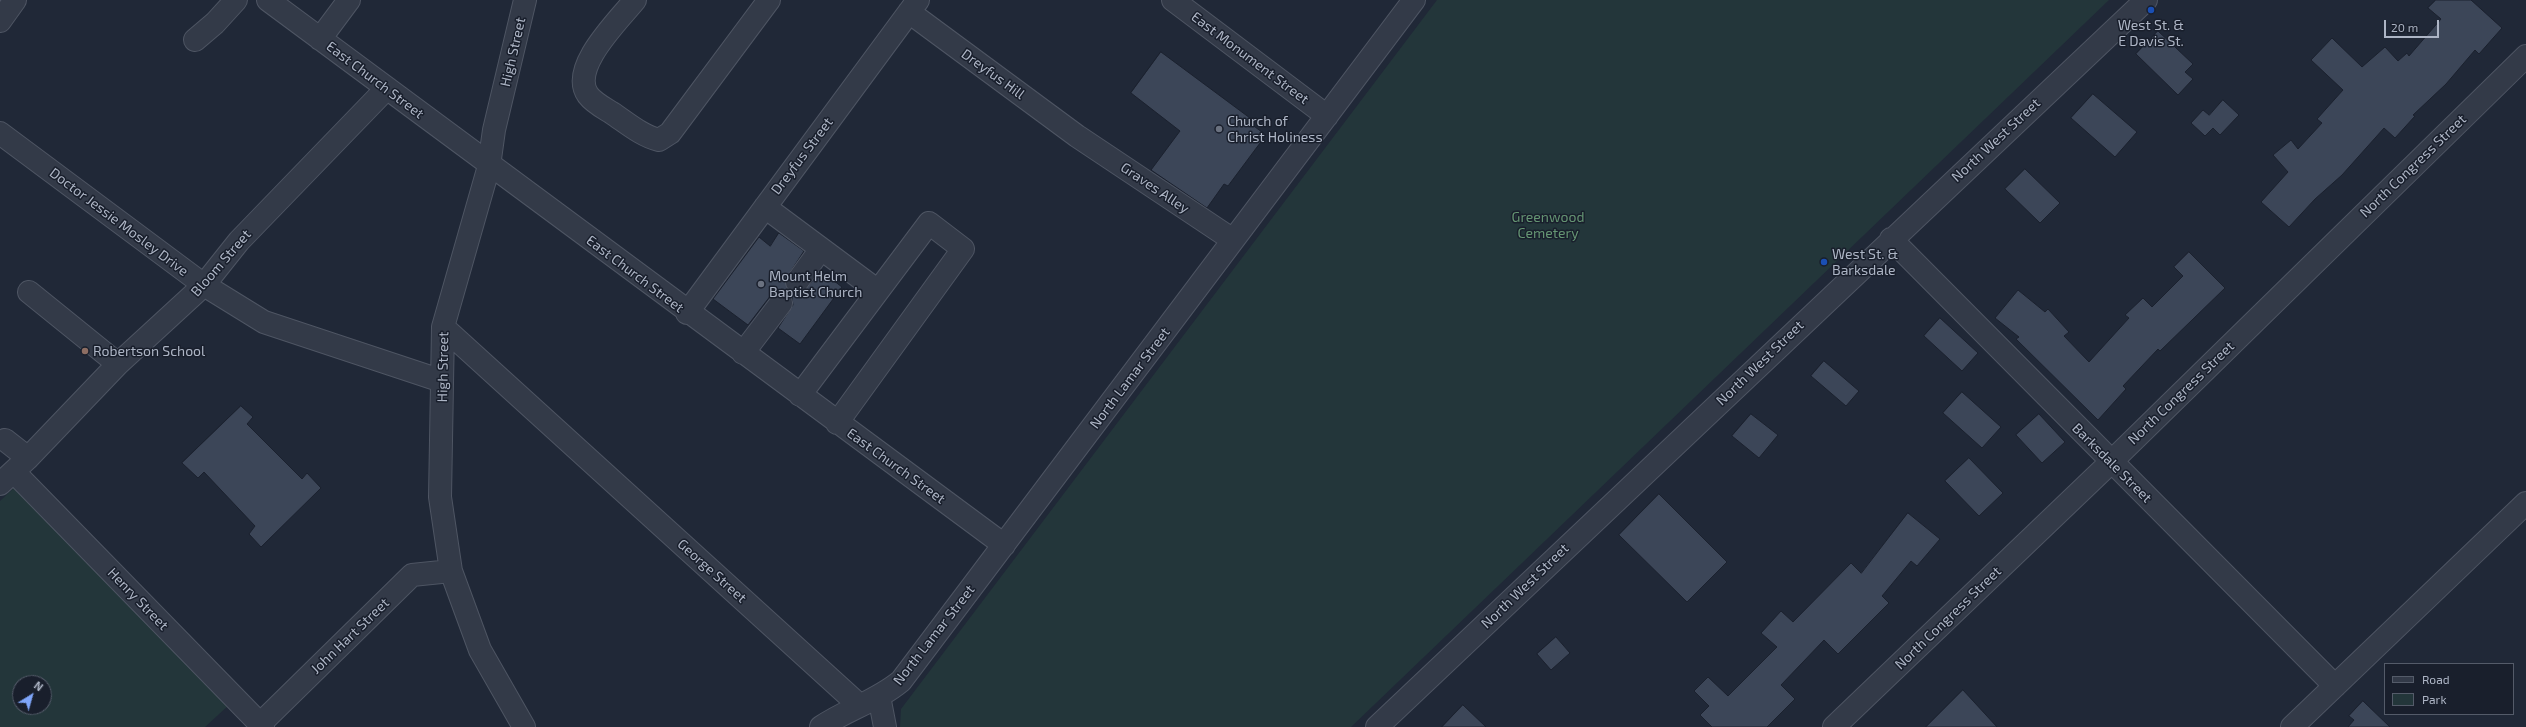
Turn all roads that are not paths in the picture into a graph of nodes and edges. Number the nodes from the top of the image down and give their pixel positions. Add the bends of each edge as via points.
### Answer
1 (15, 0) edge
2 (236, 0) edge
3 (268, 0) edge
4 (350, 0) edge
5 (525, 0) edge
6 (635, 0) edge
7 (769, 0) edge
8 (1414, 0) edge
9 (2146, 0) edge
10 (1178, 1) edge
11 (914, 6) edge
12 (0, 21) edge
13 (320, 39) junction
14 (195, 40) dead end
15 (2526, 56) edge
16 (386, 88) junction
17 (1327, 116) junction
18 (0, 133) edge
19 (1077, 136) joint
20 (488, 166) junction
21 (765, 207) junction
22 (1891, 239) junction
23 (1234, 240) junction
24 (821, 249) junction
25 (797, 282) dead end
26 (204, 285) junction
27 (878, 291) junction
28 (29, 292) dead end
29 (781, 303) dead end
30 (687, 313) junction
31 (443, 327) junction
32 (743, 353) junction
33 (118, 364) junction
34 (442, 381) junction
35 (800, 396) junction
36 (837, 423) junction
37 (5, 440) dead end
38 (2111, 462) junction
39 (14, 471) edge
40 (2526, 503) edge
41 (1004, 545) junction
42 (451, 571) junction
43 (2335, 686) junction
44 (878, 696) junction
45 (859, 705) junction
46 (2301, 724) edge
47 (261, 725) edge
48 (524, 727) edge
49 (820, 727) edge
50 (885, 727) edge
51 (1377, 727) edge
52 (1834, 727) edge

1 - 12 street
2 - 14 street via 215,24
3 - 13 street, East Church Street
4 - 13 street
5 - 20 street, High Street
6 - 7 street via 590,57 582,78 588,94 599,105 648,137 660,140 670,133
8 - 17 street, North Lamar Street
9 - 22 street, North West Street
10 - 17 street, East Monument Street
11 - 19 street, Dreyfus Hill
11 - 21 street, Dreyfus Street
13 - 16 street, East Church Street
15 - 38 street, North Congress Street
16 - 20 street, East Church Street
16 - 26 street, Bloom Street via 239,241
17 - 23 street, North Lamar Street
18 - 26 street, Doctor Jessie Mosley Drive
19 - 23 street, Graves Alley
20 - 30 street, East Church Street
20 - 31 street, High Street
21 - 24 street
21 - 30 street, Dreyfus Street
22 - 38 street, Barksdale Street
22 - 51 street, North West Street
23 - 41 street, North Lamar Street
24 - 25 street
24 - 27 street
26 - 33 street, Bloom Street
26 - 34 street, Doctor Jessie Mosley Drive via 264,322
27 - 35 street
27 - 36 street via 929,223 963,249
28 - 33 street
29 - 32 street
30 - 32 street, East Church Street
31 - 34 street, High Street
31 - 45 street, George Street
32 - 35 street, East Church Street
33 - 39 street, Bloom Street
34 - 42 street, High Street via 440,497
35 - 36 street, East Church Street
36 - 41 street, East Church Street
37 - 39 street, Henry Street
38 - 43 street, Barksdale Street
38 - 52 street, North Congress Street
39 - 47 street, Henry Street
40 - 43 street
41 - 44 street, North Lamar Street via 901,681
42 - 47 street, John Hart Street via 412,574
42 - 48 street, High Street via 480,650
43 - 46 street
44 - 45 street, North Lamar Street
44 - 50 street
45 - 49 street, North Lamar Street

